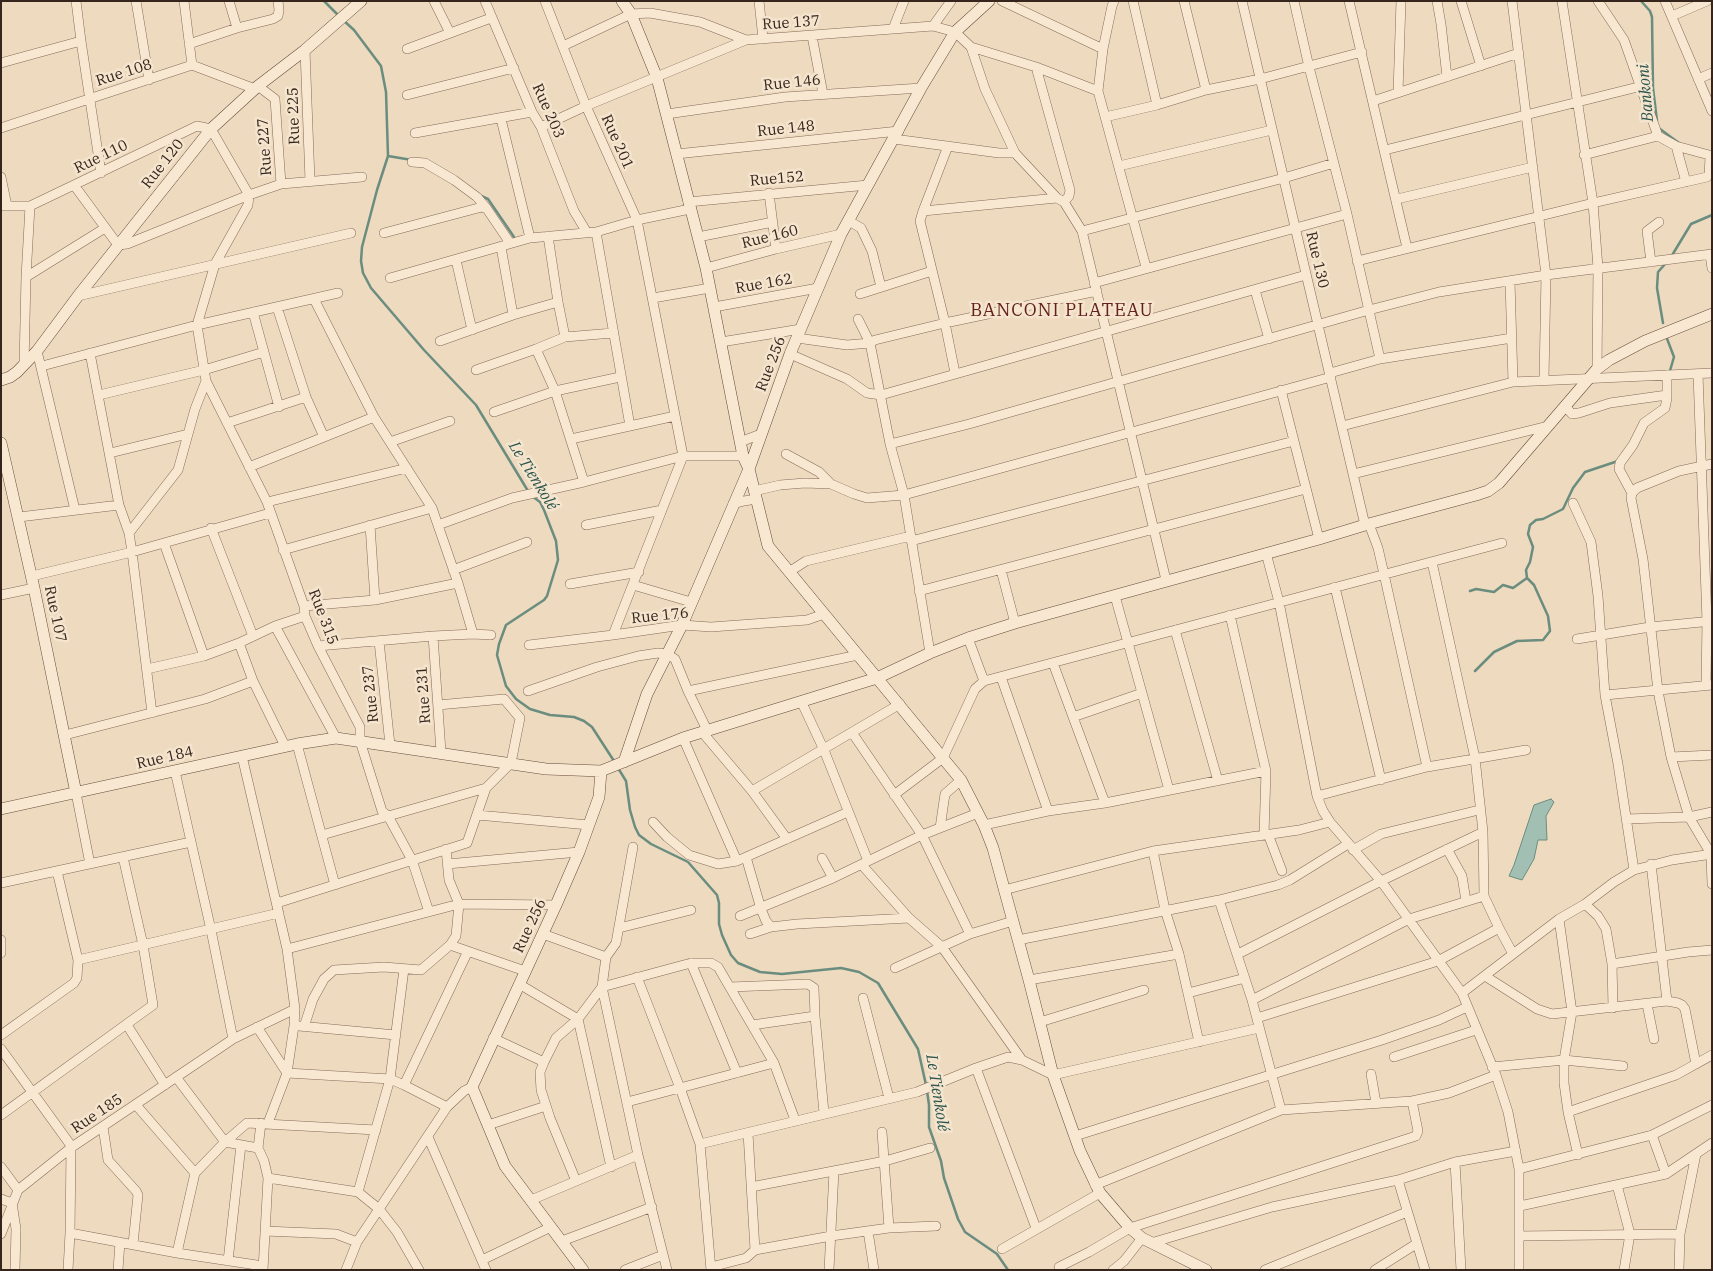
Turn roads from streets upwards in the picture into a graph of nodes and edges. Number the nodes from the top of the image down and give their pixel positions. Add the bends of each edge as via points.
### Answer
1 (76, 1) edge
2 (136, 1) edge
3 (184, 1) edge
4 (229, 1) edge
5 (278, 1) edge
6 (360, 1) edge
7 (434, 1) edge
8 (485, 1) edge
9 (545, 1) edge
10 (622, 1) edge
11 (759, 1) edge
12 (904, 1) edge
13 (951, 1) edge
14 (989, 1) edge
15 (1002, 1) edge
16 (1133, 1) edge
17 (1184, 1) edge
18 (1242, 1) edge
19 (1294, 1) edge
20 (1350, 1) edge
21 (1401, 1) edge
22 (1437, 1) edge
23 (1461, 1) edge
24 (1512, 1) edge
25 (1562, 1) edge
26 (1598, 1) edge
27 (1666, 1) edge
28 (1707, 1) edge
29 (1111, 3) edge
30 (631, 14) junction
31 (1672, 16) junction
32 (491, 18) junction
33 (933, 26) junction
34 (237, 28) junction
35 (893, 29) junction
36 (955, 32) junction
37 (450, 33) junction
38 (812, 36) junction
39 (763, 39) junction
40 (746, 40) junction
41 (81, 41) junction
42 (189, 44) junction
43 (563, 46) junction
44 (971, 47) junction
45 (407, 49) dead end
46 (1103, 49) junction
47 (305, 50) junction
48 (1362, 52) junction
49 (1519, 53) junction
50 (1, 64) edge
51 (192, 65) junction
52 (1481, 66) junction
53 (1036, 67) junction
54 (1309, 67) junction
55 (514, 68) junction
56 (1712, 73) edge
57 (1447, 77) junction
58 (657, 78) junction
59 (1260, 79) junction
60 (1698, 79) junction
61 (149, 80) junction
62 (1642, 86) junction
63 (257, 88) junction
64 (921, 88) junction
65 (1206, 90) junction
66 (1098, 91) junction
67 (1398, 93) junction
68 (822, 94) junction
69 (407, 95) dead end
70 (91, 99) junction
71 (1373, 101) junction
72 (1578, 101) junction
73 (1157, 105) junction
74 (586, 106) junction
75 (1712, 111) edge
76 (532, 112) junction
77 (667, 114) junction
78 (1526, 114) junction
79 (1105, 117) junction
80 (501, 119) junction
81 (1, 128) edge
82 (541, 128) junction
83 (211, 129) junction
84 (1272, 130) junction
85 (415, 133) dead end
86 (896, 135) junction
87 (1658, 136) junction
88 (948, 146) junction
89 (1676, 146) junction
90 (1385, 150) junction
91 (1015, 153) junction
92 (676, 154) junction
93 (1584, 155) junction
94 (412, 162) dead end
95 (1334, 163) junction
96 (1119, 166) junction
97 (1533, 167) junction
98 (102, 172) junction
99 (1, 177) edge
100 (362, 177) dead end
101 (1284, 178) junction
102 (310, 181) junction
103 (1686, 182) junction
104 (281, 184) junction
105 (74, 185) junction
106 (868, 185) junction
107 (769, 194) junction
108 (248, 195) junction
109 (1397, 199) junction
110 (1060, 200) junction
111 (1593, 203) junction
112 (689, 205) junction
113 (4, 206) edge
114 (30, 206) junction
115 (487, 209) junction
116 (923, 212) junction
117 (1347, 214) junction
118 (1539, 216) junction
119 (1132, 217) junction
120 (637, 220) junction
121 (849, 221) junction
122 (773, 222) junction
123 (1659, 222) dead end
124 (1295, 227) junction
125 (105, 228) junction
126 (1082, 231) junction
127 (591, 232) junction
128 (384, 233) dead end
129 (351, 234) dead end
130 (841, 234) junction
131 (548, 236) junction
132 (698, 237) junction
133 (530, 238) junction
134 (510, 243) junction
135 (118, 245) junction
136 (501, 247) junction
137 (1407, 248) junction
138 (776, 249) junction
139 (1711, 255) edge
140 (456, 260) junction
141 (1357, 261) junction
142 (1651, 262) junction
143 (215, 264) junction
144 (1146, 267) junction
145 (706, 268) junction
146 (1598, 268) junction
147 (1712, 268) edge
148 (932, 271) junction
149 (1306, 275) junction
150 (1546, 275) junction
151 (26, 277) junction
152 (390, 278) dead end
153 (1510, 281) junction
154 (881, 287) junction
155 (1095, 287) junction
156 (710, 288) junction
157 (818, 288) junction
158 (1255, 290) junction
159 (338, 293) dead end
160 (860, 294) dead end
161 (78, 296) junction
162 (314, 298) junction
163 (653, 298) junction
164 (558, 302) junction
165 (277, 307) junction
166 (714, 307) junction
167 (1368, 310) junction
168 (253, 312) junction
169 (1712, 314) edge
170 (513, 315) junction
171 (858, 319) dead end
172 (945, 323) junction
173 (197, 325) junction
174 (1318, 325) junction
175 (472, 330) junction
176 (1106, 331) junction
177 (612, 333) junction
178 (799, 334) junction
179 (566, 337) junction
180 (1269, 338) junction
181 (1512, 338) junction
182 (440, 341) dead end
183 (721, 342) junction
184 (870, 343) junction
185 (536, 349) junction
186 (37, 351) junction
187 (264, 352) junction
188 (90, 353) junction
189 (790, 354) junction
190 (1380, 359) junction
191 (42, 366) junction
192 (20, 369) junction
193 (204, 370) junction
194 (476, 370) dead end
195 (955, 373) junction
196 (1712, 373) edge
197 (1593, 374) junction
198 (1698, 374) junction
199 (1330, 375) junction
200 (1667, 375) junction
201 (620, 377) junction
202 (1544, 379) junction
203 (1, 380) edge
204 (206, 381) junction
205 (1118, 381) junction
206 (1513, 382) junction
207 (1281, 390) junction
208 (555, 391) junction
209 (99, 395) junction
210 (881, 395) junction
211 (1667, 395) junction
212 (306, 397) junction
213 (1565, 406) junction
214 (279, 407) junction
215 (494, 412) dead end
216 (675, 416) junction
217 (374, 417) junction
218 (450, 421) dead end
219 (227, 423) junction
220 (630, 426) junction
221 (1342, 426) junction
222 (1548, 426) junction
223 (1130, 432) junction
224 (188, 434) junction
225 (761, 434) junction
226 (324, 437) junction
227 (571, 439) junction
228 (1294, 441) junction
229 (390, 442) junction
230 (740, 442) junction
231 (1, 443) edge
232 (890, 444) junction
233 (110, 453) junction
234 (786, 454) dead end
235 (683, 456) junction
236 (743, 456) junction
237 (1712, 464) edge
238 (1702, 465) junction
239 (249, 467) junction
240 (407, 468) junction
241 (749, 469) junction
242 (1353, 474) junction
243 (1142, 481) junction
244 (584, 482) junction
245 (830, 484) junction
246 (1306, 489) junction
247 (1632, 493) junction
248 (755, 495) junction
249 (904, 495) junction
250 (267, 502) junction
251 (1573, 503) dead end
252 (119, 504) junction
253 (734, 504) junction
254 (432, 508) junction
255 (75, 510) junction
256 (662, 510) junction
257 (270, 512) junction
258 (19, 518) junction
259 (1367, 524) junction
260 (370, 525) junction
261 (438, 525) junction
262 (586, 525) dead end
263 (211, 528) junction
264 (1154, 530) junction
265 (129, 532) junction
266 (911, 538) junction
267 (1319, 539) junction
268 (527, 542) dead end
269 (164, 543) junction
270 (1502, 543) dead end
271 (284, 550) junction
272 (132, 552) junction
273 (1266, 553) junction
274 (1432, 562) junction
275 (453, 570) junction
276 (1001, 570) junction
277 (639, 572) junction
278 (789, 572) junction
279 (1384, 574) junction
280 (32, 576) junction
281 (1166, 580) junction
282 (458, 583) junction
283 (570, 584) dead end
284 (633, 586) junction
285 (1335, 587) junction
286 (34, 588) junction
287 (919, 591) junction
288 (1, 595) edge
289 (1115, 596) junction
290 (375, 600) junction
291 (691, 602) junction
292 (1279, 602) junction
293 (304, 606) junction
294 (824, 614) junction
295 (305, 616) junction
296 (1230, 616) junction
297 (1709, 621) edge
298 (1015, 623) junction
299 (682, 625) junction
300 (275, 626) junction
301 (1650, 627) junction
302 (1175, 630) junction
303 (473, 634) junction
304 (1600, 634) junction
305 (491, 635) dead end
306 (254, 636) junction
307 (433, 636) junction
308 (612, 636) junction
309 (968, 638) junction
310 (1577, 639) dead end
311 (379, 641) junction
312 (1129, 642) junction
313 (239, 643) junction
314 (529, 645) dead end
315 (318, 646) junction
316 (930, 653) junction
317 (667, 654) junction
318 (858, 655) junction
319 (204, 656) junction
320 (1053, 663) junction
321 (147, 669) junction
322 (1001, 677) junction
323 (877, 678) junction
324 (253, 681) junction
325 (984, 681) junction
326 (1709, 685) edge
327 (528, 691) dead end
328 (1658, 691) junction
329 (688, 692) junction
330 (1142, 693) junction
331 (1605, 695) junction
332 (801, 701) junction
333 (900, 704) junction
334 (438, 705) junction
335 (152, 714) junction
336 (1073, 717) junction
337 (705, 731) junction
338 (853, 734) junction
339 (65, 735) junction
340 (336, 738) junction
341 (683, 738) junction
342 (360, 741) junction
343 (297, 744) junction
344 (390, 745) junction
345 (285, 746) junction
346 (824, 750) junction
347 (1526, 750) dead end
348 (441, 752) junction
349 (1712, 755) edge
350 (242, 756) junction
351 (1671, 757) junction
352 (943, 758) junction
353 (1475, 758) junction
354 (624, 762) junction
355 (511, 763) junction
356 (1427, 767) junction
357 (175, 771) junction
358 (1266, 771) junction
359 (601, 772) junction
360 (961, 780) junction
361 (1381, 780) junction
362 (1218, 782) junction
363 (486, 788) junction
364 (1169, 790) junction
365 (752, 791) junction
366 (76, 793) junction
367 (894, 795) junction
368 (1317, 796) junction
369 (1105, 803) junction
370 (1, 810) edge
371 (1479, 810) junction
372 (1048, 811) junction
373 (848, 812) junction
374 (1712, 812) edge
375 (978, 813) junction
376 (477, 815) junction
377 (388, 816) junction
378 (1689, 817) junction
379 (1626, 820) junction
380 (653, 822) dead end
381 (1330, 822) junction
382 (589, 825) junction
383 (984, 825) junction
384 (940, 828) junction
385 (1482, 832) junction
386 (1266, 834) junction
387 (322, 835) junction
388 (922, 835) junction
389 (787, 839) junction
390 (191, 842) junction
391 (633, 847) dead end
392 (1350, 847) junction
393 (1447, 849) junction
394 (446, 850) junction
395 (1153, 851) junction
396 (579, 852) junction
397 (1711, 854) edge
398 (123, 857) junction
399 (746, 857) junction
400 (822, 858) dead end
401 (412, 860) junction
402 (737, 861) junction
403 (865, 863) junction
404 (90, 864) junction
405 (447, 864) junction
406 (1651, 864) junction
407 (1634, 870) junction
408 (57, 871) junction
409 (1282, 871) dead end
410 (833, 878) junction
411 (1381, 881) junction
412 (1, 883) edge
413 (1712, 884) edge
414 (335, 885) junction
415 (1004, 890) junction
416 (1484, 896) junction
417 (1219, 900) junction
418 (1466, 901) junction
419 (459, 904) junction
420 (1585, 904) junction
421 (556, 905) junction
422 (278, 908) junction
423 (761, 909) junction
424 (691, 910) dead end
425 (1165, 910) junction
426 (429, 912) junction
427 (740, 916) dead end
428 (909, 918) junction
429 (1409, 919) junction
430 (1559, 919) junction
431 (1013, 921) junction
432 (771, 927) junction
433 (618, 928) junction
434 (1500, 928) junction
435 (211, 930) junction
436 (543, 934) junction
437 (750, 934) dead end
438 (970, 934) junction
439 (1018, 940) junction
440 (143, 945) junction
441 (450, 945) junction
442 (942, 948) junction
443 (287, 949) junction
444 (1712, 950) edge
445 (468, 951) junction
446 (1179, 954) junction
447 (1238, 954) junction
448 (1514, 954) junction
449 (1662, 956) junction
450 (606, 957) junction
451 (78, 960) junction
452 (1438, 961) junction
453 (691, 963) junction
454 (1612, 964) junction
455 (895, 968) dead end
456 (404, 969) junction
457 (525, 971) junction
458 (1485, 976) junction
459 (637, 977) junction
460 (1245, 978) junction
461 (1029, 980) junction
462 (519, 984) junction
463 (602, 987) junction
464 (730, 987) junction
465 (1144, 990) dead end
466 (1188, 993) junction
467 (1462, 994) junction
468 (862, 998) dead end
469 (1252, 1000) junction
470 (1667, 1001) junction
471 (1647, 1004) junction
472 (1467, 1007) junction
473 (1613, 1008) junction
474 (295, 1009) junction
475 (1572, 1012) junction
476 (815, 1016) junction
477 (1257, 1018) junction
478 (578, 1019) junction
479 (1040, 1022) junction
480 (127, 1025) junction
481 (752, 1025) junction
482 (294, 1026) junction
483 (257, 1027) junction
484 (304, 1027) junction
485 (1259, 1028) junction
486 (1476, 1030) junction
487 (1, 1035) edge
488 (396, 1035) junction
489 (493, 1038) junction
490 (1654, 1038) dead end
491 (233, 1039) junction
492 (1200, 1042) junction
493 (1, 1048) edge
494 (1712, 1055) edge
495 (1394, 1057) dead end
496 (1022, 1060) junction
497 (1564, 1060) junction
498 (544, 1062) junction
499 (774, 1063) junction
500 (1696, 1064) junction
501 (1623, 1066) dead end
502 (976, 1068) junction
503 (1494, 1071) junction
504 (737, 1072) junction
505 (287, 1073) junction
506 (1372, 1074) dead end
507 (1053, 1075) junction
508 (1272, 1075) junction
509 (176, 1077) junction
510 (390, 1079) junction
511 (165, 1085) junction
512 (404, 1085) junction
513 (472, 1088) junction
514 (680, 1088) junction
515 (33, 1093) junction
516 (889, 1098) junction
517 (627, 1102) junction
518 (1412, 1102) junction
519 (1376, 1103) junction
520 (136, 1105) junction
521 (546, 1106) junction
522 (1712, 1106) edge
523 (447, 1107) junction
524 (1281, 1110) junction
525 (1568, 1112) junction
526 (824, 1113) junction
527 (1, 1115) edge
528 (795, 1120) junction
529 (265, 1123) junction
530 (488, 1125) junction
531 (103, 1127) junction
532 (376, 1130) junction
533 (882, 1132) dead end
534 (748, 1133) junction
535 (1652, 1135) junction
536 (1075, 1136) junction
537 (428, 1137) junction
538 (225, 1142) junction
539 (1712, 1143) edge
540 (700, 1144) junction
541 (241, 1145) junction
542 (71, 1148) junction
543 (258, 1148) junction
544 (930, 1148) dead end
545 (1516, 1151) junction
546 (1696, 1154) junction
547 (638, 1155) junction
548 (1578, 1155) junction
549 (885, 1161) junction
550 (1455, 1162) junction
551 (1, 1167) edge
552 (611, 1167) junction
553 (1519, 1170) junction
554 (834, 1171) junction
555 (195, 1173) junction
556 (1666, 1174) junction
557 (268, 1178) junction
558 (1398, 1180) junction
559 (576, 1181) junction
560 (1617, 1185) junction
561 (751, 1187) junction
562 (1098, 1189) junction
563 (18, 1190) junction
564 (358, 1192) junction
565 (1, 1199) edge
566 (531, 1200) junction
567 (12, 1203) junction
568 (652, 1206) junction
569 (1520, 1206) junction
570 (379, 1209) junction
571 (1407, 1212) junction
572 (936, 1226) dead end
573 (551, 1228) junction
574 (889, 1228) junction
575 (1036, 1228) junction
576 (1130, 1228) junction
577 (265, 1231) junction
578 (868, 1231) junction
579 (70, 1233) junction
580 (1, 1234) edge
581 (1630, 1234) junction
582 (1680, 1234) junction
583 (831, 1236) junction
584 (1519, 1236) junction
585 (1147, 1240) junction
586 (562, 1241) junction
587 (120, 1242) junction
588 (357, 1242) junction
589 (133, 1244) junction
590 (1416, 1244) junction
591 (1002, 1249) dead end
592 (755, 1250) junction
593 (177, 1252) junction
594 (663, 1255) junction
595 (482, 1260) junction
596 (228, 1261) junction
597 (1059, 1267) dead end
598 (263, 1268) edge
599 (349, 1268) edge
600 (711, 1268) edge
601 (1203, 1269) edge
602 (14, 1270) edge
603 (68, 1270) edge
604 (118, 1270) edge
605 (420, 1270) edge
606 (486, 1270) edge
607 (583, 1270) edge
608 (626, 1270) edge
609 (667, 1270) edge
610 (829, 1270) edge
611 (874, 1270) edge
612 (1112, 1270) edge
613 (1265, 1270) edge
614 (1375, 1270) edge
615 (1425, 1270) edge
616 (1461, 1270) edge
617 (1519, 1270) edge
618 (1624, 1270) edge
619 (1679, 1270) edge

1 - 41 street
2 - 61 street
3 - 42 street
4 - 34 street
5 - 34 street via 278,16
6 - 47 street, Rue 120
7 - 37 street
8 - 32 street, Rue 203
9 - 43 street, Rue 201
10 - 30 street
11 - 39 street
12 - 35 street
13 - 33 street
14 - 36 street, Rue 256
15 - 46 street
16 - 73 street
17 - 65 street
18 - 59 street, Rue 130
19 - 54 street
20 - 48 street
21 - 67 street
22 - 57 street
23 - 52 street
24 - 49 street
25 - 72 street
26 - 62 street via 1624,40
27 - 31 street
28 - 31 street
29 - 46 street
30 - 40 street, Rue 137 via 650,13 700,22
30 - 43 street
30 - 58 street
31 - 60 street
32 - 37 street
32 - 55 street, Rue 203
33 - 35 street, Rue 137
33 - 36 street, Rue 137
34 - 42 street
35 - 38 street, Rue 137
36 - 44 street
36 - 64 street, Rue 256
37 - 45 street
38 - 39 street, Rue 137
38 - 68 street
39 - 40 street, Rue 137
40 - 58 street
41 - 50 street
41 - 70 street
42 - 51 street
43 - 74 street, Rue 201
44 - 53 street
44 - 91 street via 985,89
46 - 66 street
47 - 63 street, Rue 120
47 - 102 street, Rue 225
48 - 54 street
48 - 71 street
49 - 52 street
49 - 78 street
51 - 61 street, Rue 108
51 - 63 street
52 - 57 street
53 - 66 street
53 - 110 street via 1070,190 1069,196
54 - 59 street
54 - 95 street
55 - 69 street
55 - 76 street, Rue 203
56 - 60 street
57 - 67 street
58 - 74 street
58 - 77 street
59 - 65 street
59 - 84 street, Rue 130
60 - 75 street
61 - 70 street, Rue 108
62 - 72 street
62 - 87 street
63 - 83 street, Rue 120
63 - 104 street, Rue 227 via 276,99
64 - 68 street, Rue 146
64 - 86 street, Rue 256
65 - 73 street
66 - 79 street
67 - 71 street
68 - 77 street, Rue 146 via 785,96
70 - 81 street, Rue 108
70 - 98 street
71 - 90 street
72 - 78 street
72 - 93 street
73 - 79 street
74 - 82 street
74 - 120 street, Rue 201
76 - 80 street
76 - 82 street, Rue 203
77 - 92 street
78 - 90 street
78 - 97 street
79 - 96 street
80 - 85 street
80 - 133 street
82 - 127 street, Rue 203 via 574,210
83 - 98 street, Rue 110 via 197,126
83 - 108 street
83 - 135 street, Rue 120
84 - 96 street
84 - 101 street, Rue 130
86 - 88 street, Rue 148
86 - 92 street, Rue 148
86 - 106 street, Rue 256
87 - 89 street
87 - 93 street
88 - 91 street, Rue 148 via 999,154
88 - 116 street
89 - 103 street
89 - 103 street via 1710,157 1707,177
90 - 109 street
91 - 110 street
92 - 112 street
93 - 111 street
94 - 115 street via 425,163 454,180
95 - 101 street
95 - 117 street
96 - 119 street
97 - 109 street
97 - 118 street
98 - 105 street, Rue 110
99 - 113 street
100 - 102 street
101 - 119 street
101 - 124 street, Rue 130
102 - 104 street
103 - 111 street
104 - 108 street
105 - 114 street, Rue 110
105 - 125 street
106 - 107 street, Rue152
106 - 121 street, Rue 256
107 - 112 street, Rue152
107 - 122 street
108 - 135 street via 128,244
108 - 143 street via 248,205
109 - 137 street
110 - 116 street
110 - 126 street
111 - 118 street
111 - 146 street
112 - 120 street, Rue152
112 - 132 street
113 - 114 street, Rue 110
114 - 151 street
115 - 128 street via 478,207
115 - 134 street
116 - 148 street via 920,221
117 - 124 street
117 - 141 street
118 - 137 street
118 - 150 street
119 - 126 street
119 - 144 street
120 - 127 street, Rue152
120 - 163 street, Rue 201
121 - 130 street, Rue 256
121 - 154 street via 861,228 872,251
122 - 132 street
122 - 138 street
123 - 142 street via 1647,231
124 - 144 street
124 - 149 street, Rue 130
125 - 135 street
125 - 151 street
126 - 155 street
127 - 131 street, Rue152
127 - 177 street
129 - 143 street
130 - 138 street, Rue 160
130 - 157 street, Rue 256
131 - 133 street, Rue152
131 - 164 street
132 - 145 street
133 - 134 street, Rue152
134 - 136 street, Rue152
135 - 161 street, Rue 120
136 - 140 street, Rue152
136 - 170 street
137 - 141 street
138 - 145 street, Rue 160
139 - 142 street
139 - 147 street
140 - 152 street, Rue152
140 - 175 street
141 - 167 street
142 - 146 street
143 - 161 street
143 - 173 street
144 - 155 street
145 - 156 street
146 - 150 street
146 - 197 street
148 - 154 street
148 - 172 street
149 - 158 street
149 - 174 street, Rue 130
150 - 153 street
150 - 202 street
151 - 192 street
153 - 167 street via 1439,292
153 - 181 street
154 - 160 street
155 - 172 street
155 - 176 street
156 - 163 street
156 - 166 street
157 - 166 street, Rue 162
157 - 178 street, Rue 256
158 - 176 street
158 - 180 street
159 - 162 street
161 - 186 street, Rue 120
162 - 165 street
162 - 217 street
163 - 216 street, Rue 201
164 - 170 street
164 - 179 street
165 - 168 street
165 - 212 street
166 - 183 street
167 - 174 street
167 - 190 street
168 - 173 street
168 - 187 street
169 - 197 street via 1645,341 1609,360
170 - 175 street
171 - 184 street
172 - 184 street
172 - 195 street
173 - 188 street
173 - 193 street, Rue 315
174 - 180 street
174 - 199 street, Rue 130
175 - 182 street
176 - 195 street
176 - 205 street
177 - 179 street
177 - 201 street
178 - 183 street
178 - 184 street via 847,345
178 - 189 street, Rue 256
179 - 185 street
180 - 205 street
181 - 190 street
181 - 206 street
183 - 230 street
184 - 210 street
185 - 194 street
185 - 208 street
186 - 191 street
186 - 192 street, Rue 120
187 - 193 street
187 - 214 street
188 - 191 street
188 - 209 street
189 - 210 street via 848,379 867,393
189 - 225 street, Rue 256
190 - 199 street
191 - 255 street
192 - 203 street
193 - 204 street, Rue 315
193 - 209 street
195 - 210 street
196 - 198 street
197 - 200 street
197 - 202 street
197 - 213 street
198 - 200 street
198 - 238 street
199 - 207 street
199 - 221 street, Rue 130
200 - 211 street
201 - 208 street
201 - 220 street
202 - 206 street
204 - 219 street, Rue 315
204 - 224 street
205 - 223 street
205 - 232 street
206 - 221 street
207 - 223 street
207 - 228 street
208 - 215 street
208 - 227 street
209 - 233 street
210 - 232 street
211 - 213 street via 1610,403 1572,414
211 - 247 street via 1665,408 1644,423 1620,464 1619,469
212 - 214 street
212 - 226 street
213 - 222 street
214 - 219 street
216 - 220 street
216 - 235 street, Rue 201
217 - 226 street
217 - 229 street
218 - 229 street
219 - 239 street, Rue 315
220 - 227 street
221 - 242 street, Rue 130
222 - 242 street
222 - 259 street via 1499,483 1488,491
223 - 243 street
223 - 249 street
224 - 233 street
224 - 265 street via 178,470
225 - 230 street
225 - 241 street, Rue 256
226 - 239 street
227 - 244 street
228 - 243 street
228 - 246 street
229 - 240 street
230 - 236 street
231 - 258 street, Rue 107
232 - 249 street
233 - 252 street
234 - 245 street via 819,472
235 - 236 street
235 - 244 street
235 - 256 street
236 - 241 street
237 - 238 street
238 - 247 street via 1679,471
238 - 297 street
239 - 250 street, Rue 315
240 - 250 street
240 - 254 street
241 - 248 street
241 - 253 street, Rue 256
242 - 259 street, Rue 130
243 - 264 street
243 - 266 street
244 - 261 street via 512,498
245 - 248 street via 796,484
245 - 249 street via 867,498
246 - 264 street
246 - 267 street
247 - 301 street via 1630,498 1643,560
248 - 253 street
248 - 278 street via 768,546
249 - 266 street
250 - 257 street, Rue 315
251 - 304 street via 1591,542
252 - 255 street
252 - 265 street
253 - 291 street, Rue 256
254 - 260 street
254 - 261 street
255 - 258 street
256 - 262 street
256 - 277 street
257 - 263 street
257 - 271 street, Rue 315
258 - 280 street, Rue 107
259 - 267 street
259 - 279 street, Rue 130 via 1378,548
260 - 271 street
260 - 290 street
261 - 275 street
263 - 269 street
263 - 306 street
264 - 276 street
264 - 281 street
265 - 272 street
266 - 278 street via 806,561
266 - 287 street
267 - 273 street
268 - 275 street
269 - 272 street
269 - 319 street
270 - 274 street
271 - 293 street, Rue 315
272 - 280 street
272 - 321 street
273 - 281 street
273 - 292 street
274 - 279 street
274 - 353 street
275 - 282 street
276 - 287 street
276 - 298 street
277 - 283 street
277 - 284 street
278 - 294 street
279 - 285 street
279 - 356 street, Rue 130
280 - 286 street, Rue 107
281 - 289 street
282 - 290 street
282 - 303 street
284 - 291 street
284 - 308 street
285 - 292 street
285 - 361 street
286 - 288 street
286 - 339 street, Rue 107
287 - 316 street
289 - 298 street
289 - 312 street
290 - 293 street
291 - 299 street, Rue 256
292 - 296 street
292 - 368 street
293 - 295 street, Rue 315
294 - 299 street, Rue 176 via 808,620 710,627
294 - 318 street
295 - 300 street
295 - 315 street, Rue 315
296 - 302 street
296 - 358 street
297 - 301 street
297 - 326 street
298 - 309 street
299 - 308 street, Rue 176
299 - 317 street, Rue 256
300 - 306 street
300 - 340 street
301 - 304 street
301 - 328 street
302 - 312 street
302 - 362 street
303 - 305 street
303 - 307 street
304 - 310 street
304 - 331 street
306 - 313 street
307 - 311 street
307 - 334 street, Rue 231
308 - 314 street, Rue 176
309 - 316 street
309 - 325 street
311 - 315 street
311 - 344 street, Rue 237
312 - 320 street
312 - 330 street
313 - 319 street
313 - 324 street
315 - 342 street, Rue 315 via 360,727
316 - 323 street
317 - 327 street via 630,658
317 - 329 street via 675,659
317 - 354 street, Rue 256 via 647,694
318 - 323 street
318 - 329 street
319 - 321 street
320 - 322 street
320 - 336 street
321 - 335 street
322 - 325 street
322 - 372 street
323 - 332 street
323 - 333 street
324 - 335 street
324 - 345 street
325 - 352 street via 975,689
326 - 328 street
328 - 331 street
328 - 351 street
329 - 337 street
330 - 336 street
330 - 364 street
331 - 379 street
332 - 337 street
332 - 346 street
333 - 338 street
333 - 352 street
334 - 348 street, Rue 231
334 - 355 street via 504,699 520,718
335 - 339 street
336 - 369 street
337 - 341 street
337 - 365 street
338 - 346 street
338 - 367 street
339 - 366 street, Rue 107
340 - 342 street, Rue 184
340 - 343 street, Rue 184
341 - 354 street
341 - 402 street
342 - 344 street, Rue 184
342 - 377 street, Rue 315 via 382,811
343 - 345 street, Rue 184
343 - 387 street
344 - 348 street, Rue 184
345 - 350 street, Rue 184
346 - 365 street
346 - 373 street
347 - 353 street
348 - 355 street, Rue 184
349 - 351 street
350 - 357 street, Rue 184
350 - 422 street
351 - 378 street
352 - 360 street
352 - 367 street
353 - 356 street
353 - 371 street
354 - 359 street
355 - 359 street, Rue 184
355 - 363 street
356 - 361 street
357 - 366 street, Rue 184
357 - 390 street
358 - 362 street
358 - 386 street
359 - 382 street, Rue 256 via 599,798
360 - 375 street
360 - 384 street via 945,794
361 - 368 street
362 - 364 street
363 - 376 street
363 - 377 street
364 - 369 street
365 - 389 street
366 - 370 street, Rue 184
366 - 404 street
367 - 388 street
368 - 381 street
369 - 372 street
371 - 385 street
371 - 392 street via 1381,834
372 - 383 street
373 - 389 street
373 - 403 street
374 - 378 street
375 - 383 street
375 - 384 street
376 - 382 street
376 - 394 street via 467,843
377 - 387 street
377 - 401 street, Rue 315
378 - 379 street
378 - 397 street
379 - 407 street
380 - 402 street via 689,855 718,864
381 - 386 street
381 - 392 street
382 - 396 street, Rue 256
383 - 415 street
384 - 388 street
385 - 393 street
385 - 416 street
386 - 395 street
386 - 409 street
387 - 414 street
388 - 403 street
388 - 438 street
389 - 399 street
390 - 398 street
390 - 435 street
391 - 433 street
392 - 411 street
392 - 417 street via 1284,883
393 - 411 street
393 - 418 street via 1462,876
394 - 401 street
394 - 405 street
395 - 415 street
395 - 425 street
396 - 405 street
396 - 421 street, Rue 256
397 - 406 street
397 - 413 street
398 - 404 street
398 - 440 street
399 - 402 street
399 - 423 street
400 - 410 street
401 - 414 street
401 - 426 street, Rue 315
403 - 410 street
403 - 428 street
404 - 408 street
405 - 419 street via 449,880
406 - 407 street
406 - 449 street
407 - 420 street
408 - 412 street
408 - 451 street
410 - 423 street
411 - 429 street
411 - 447 street
414 - 422 street
415 - 431 street
416 - 418 street
416 - 434 street
417 - 425 street
417 - 447 street
418 - 429 street
419 - 421 street
419 - 426 street
419 - 441 street via 456,936
420 - 430 street
420 - 454 street via 1606,929
421 - 436 street, Rue 256
422 - 435 street
422 - 443 street
423 - 427 street
423 - 432 street
424 - 433 street
425 - 439 street
425 - 446 street
426 - 443 street
428 - 432 street
428 - 442 street
429 - 452 street
429 - 469 street
430 - 448 street
430 - 475 street
431 - 438 street
431 - 439 street
432 - 437 street
433 - 450 street via 616,943
434 - 448 street
434 - 452 street
435 - 440 street
435 - 491 street
436 - 450 street
436 - 457 street, Rue 256
438 - 442 street
439 - 461 street
440 - 451 street
440 - 480 street via 154,1004
441 - 445 street
441 - 456 street via 421,970
442 - 455 street
442 - 496 street
443 - 474 street
444 - 449 street
445 - 457 street
445 - 512 street
446 - 461 street
446 - 466 street
447 - 460 street
448 - 458 street
449 - 454 street
449 - 470 street
450 - 463 street
451 - 487 street via 74,983
452 - 467 street
452 - 477 street
453 - 459 street
453 - 464 street via 711,963 718,967
453 - 504 street
454 - 473 street
456 - 484 street via 334,970 324,979 313,999
456 - 488 street
457 - 462 street, Rue 256
458 - 467 street
458 - 475 street via 1538,1009 1552,1014
459 - 463 street
459 - 514 street
460 - 466 street
460 - 469 street
461 - 479 street
462 - 478 street
462 - 489 street, Rue 256
463 - 478 street
463 - 517 street
464 - 476 street via 808,984 814,988
464 - 481 street
465 - 479 street
466 - 492 street
467 - 472 street
468 - 516 street
469 - 477 street
470 - 471 street
470 - 500 street via 1682,1005 1685,1010
471 - 473 street
471 - 490 street
472 - 486 street
472 - 508 street via 1382,1040
473 - 475 street
474 - 482 street
474 - 483 street, Rue 185
475 - 497 street
476 - 481 street
476 - 526 street
477 - 485 street
478 - 498 street via 556,1038
478 - 552 street
479 - 507 street
480 - 511 street
480 - 515 street
481 - 499 street
482 - 484 street
482 - 505 street
483 - 491 street, Rue 185
483 - 505 street
484 - 488 street
485 - 492 street
485 - 508 street
486 - 495 street
486 - 503 street
488 - 510 street
489 - 498 street
489 - 513 street, Rue 256
491 - 509 street, Rue 185
492 - 507 street
493 - 515 street
494 - 500 street
496 - 502 street via 1008,1057
496 - 507 street
497 - 501 street
497 - 503 street
497 - 525 street
498 - 521 street via 540,1072
499 - 504 street
499 - 528 street
500 - 525 street via 1676,1075
502 - 516 street via 917,1092
502 - 575 street
503 - 518 street via 1449,1093
503 - 545 street via 1508,1112
504 - 514 street
505 - 510 street
505 - 529 street
506 - 519 street
507 - 536 street
508 - 524 street
508 - 536 street
509 - 511 street, Rue 185
509 - 538 street
510 - 512 street
510 - 532 street
511 - 520 street, Rue 185
512 - 523 street
513 - 523 street
513 - 530 street
514 - 517 street
514 - 540 street
515 - 527 street
515 - 542 street
516 - 526 street
517 - 547 street
518 - 519 street
518 - 576 street via 1418,1131 1416,1136
519 - 524 street
520 - 531 street, Rue 185
520 - 555 street
521 - 530 street
521 - 559 street
522 - 535 street
523 - 537 street
524 - 562 street
525 - 548 street
526 - 528 street
528 - 534 street
529 - 532 street
529 - 538 street via 247,1123
529 - 543 street
530 - 566 street via 505,1166
531 - 542 street, Rue 185
531 - 589 street via 108,1160 138,1195
532 - 564 street
533 - 549 street
534 - 540 street
534 - 561 street
535 - 548 street
535 - 556 street
536 - 562 street
537 - 570 street
537 - 595 street
538 - 541 street
538 - 555 street
539 - 546 street
540 - 600 street
541 - 543 street
541 - 596 street
542 - 563 street, Rue 185
542 - 579 street
543 - 557 street
544 - 549 street
545 - 550 street
545 - 553 street
546 - 556 street
546 - 582 street
547 - 552 street
547 - 568 street
548 - 553 street
549 - 554 street
549 - 574 street
550 - 558 street
550 - 616 street
551 - 563 street
552 - 559 street
553 - 569 street
554 - 561 street
554 - 583 street
555 - 593 street
556 - 560 street
557 - 564 street
557 - 577 street
558 - 571 street
558 - 585 street via 1272,1207
559 - 566 street
560 - 569 street
560 - 581 street
561 - 592 street
562 - 575 street
562 - 576 street
563 - 567 street, Rue 185
564 - 570 street
565 - 567 street
566 - 573 street
567 - 580 street, Rue 185
567 - 602 street via 16,1229
568 - 586 street
568 - 594 street
569 - 584 street
570 - 588 street
570 - 605 street via 398,1232
571 - 590 street
571 - 613 street
572 - 574 street
573 - 586 street
573 - 595 street
574 - 578 street
575 - 591 street
576 - 585 street
576 - 597 street
577 - 588 street via 336,1234
577 - 598 street
578 - 583 street
578 - 611 street
579 - 587 street
579 - 603 street
581 - 582 street
581 - 584 street
581 - 618 street
582 - 619 street
583 - 592 street
583 - 610 street
584 - 617 street
585 - 601 street
585 - 612 street
586 - 607 street
587 - 589 street
587 - 604 street
588 - 599 street
589 - 593 street
590 - 614 street
590 - 615 street
592 - 600 street via 746,1258
593 - 596 street
594 - 608 street
594 - 609 street
595 - 606 street
596 - 598 street

